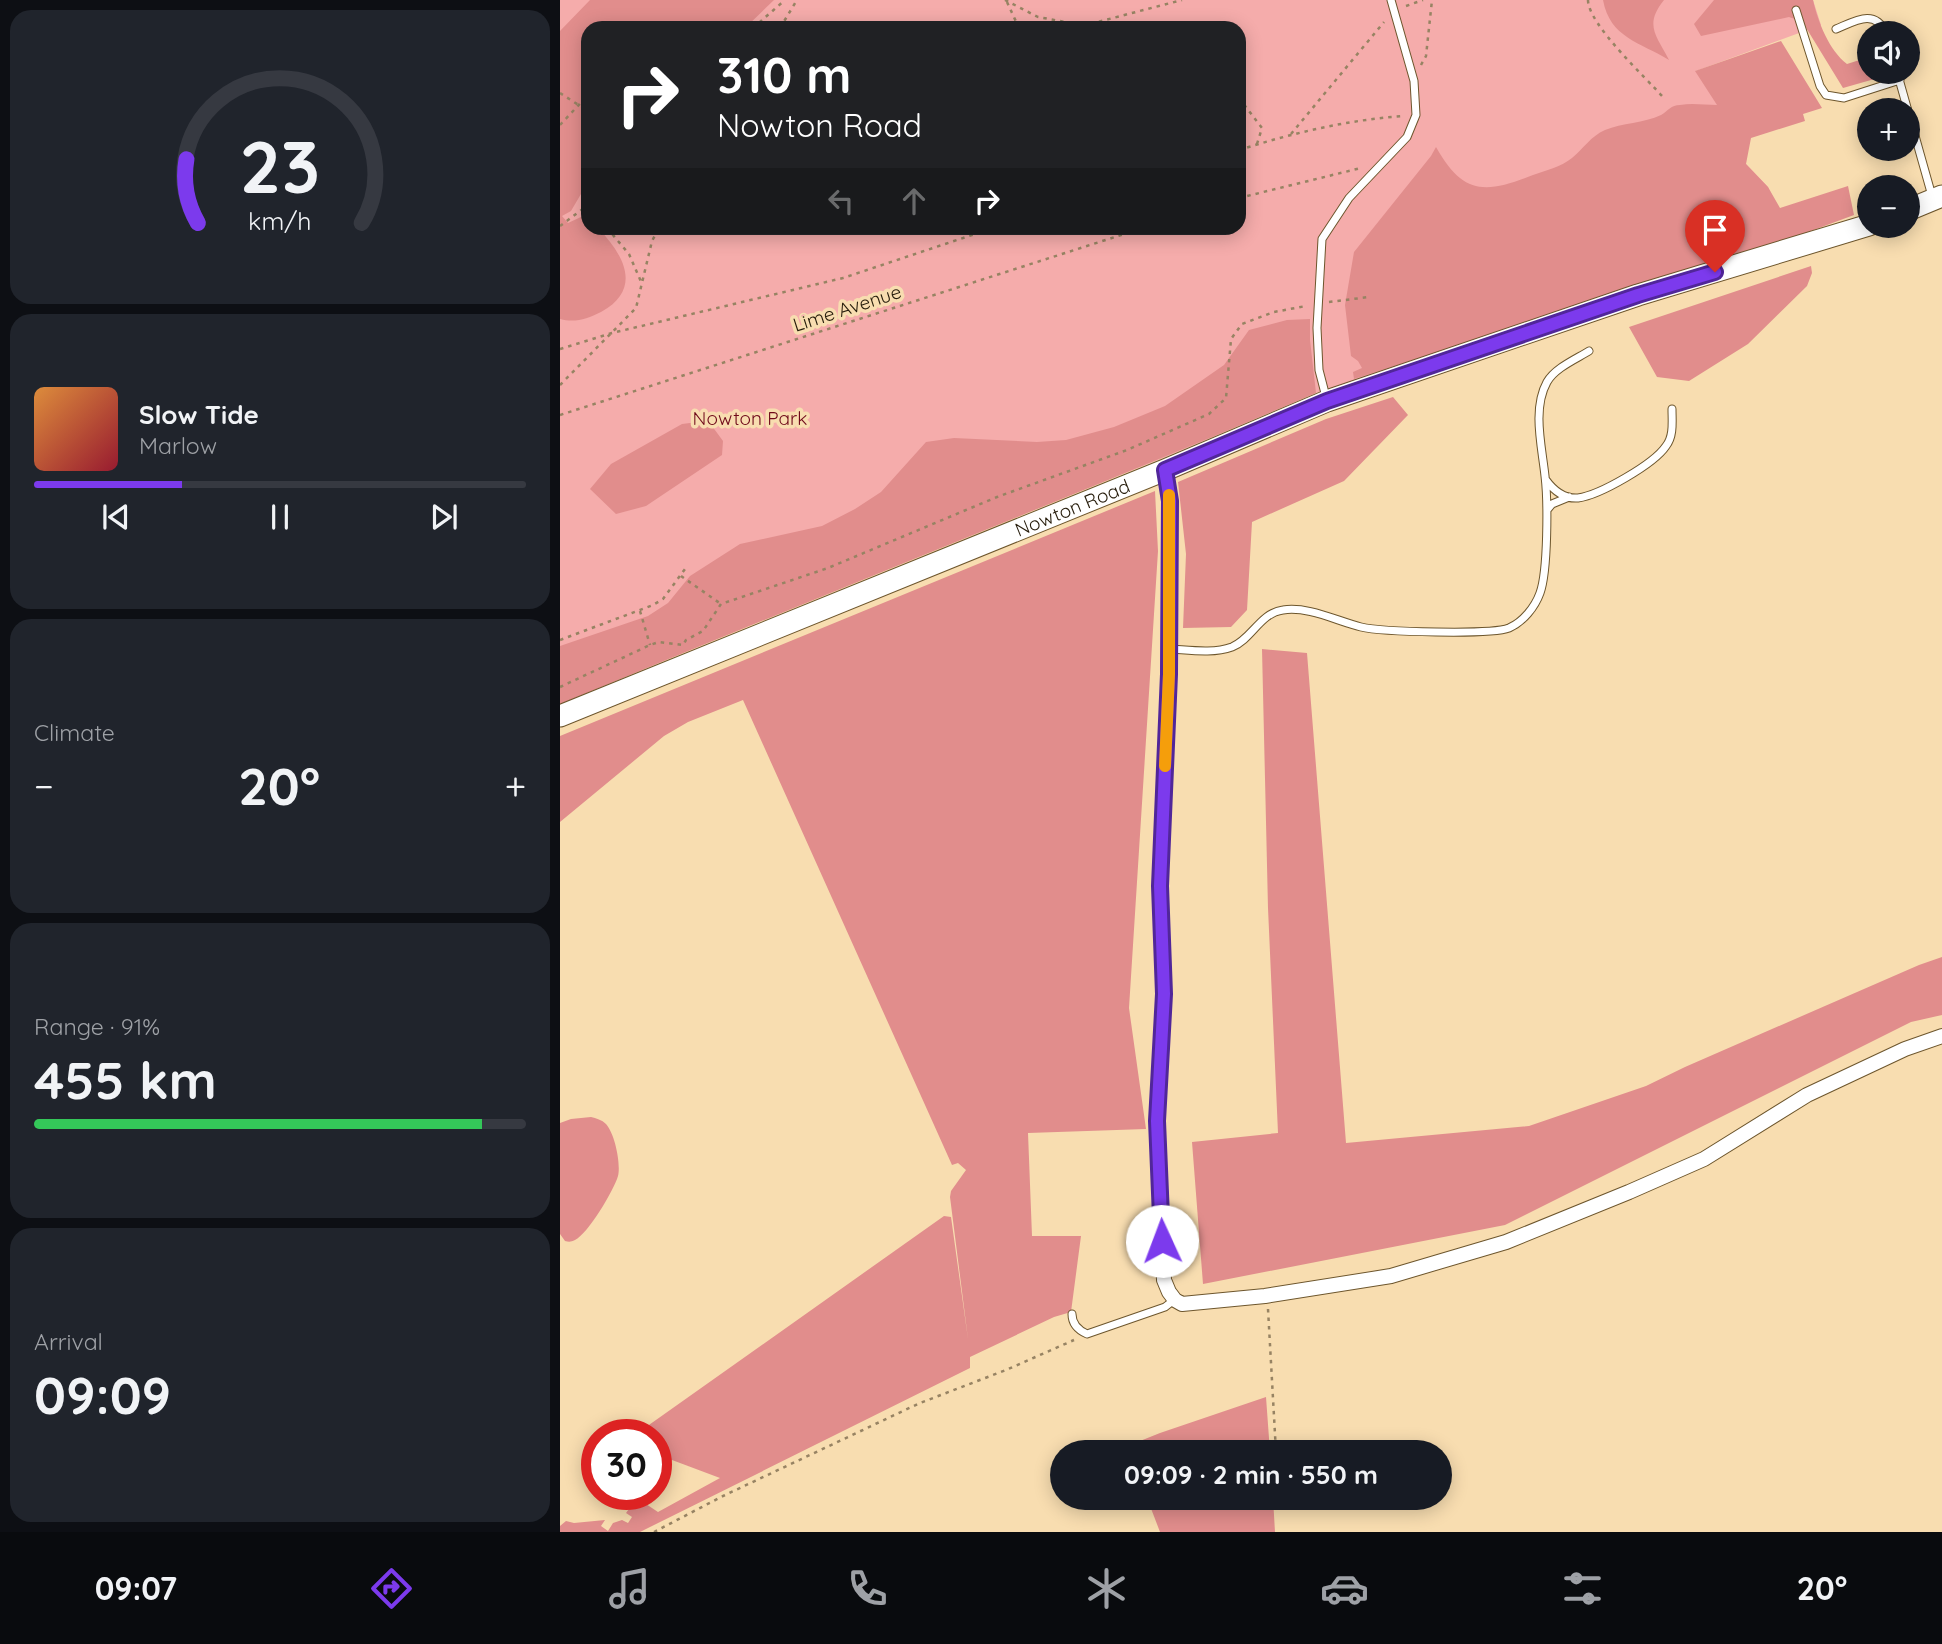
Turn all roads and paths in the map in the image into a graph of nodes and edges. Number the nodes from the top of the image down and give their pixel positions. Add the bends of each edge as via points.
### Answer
1 (785, 0) edge
2 (797, 0) edge
3 (1182, 0) edge
4 (1391, 0) edge
5 (1423, 0) edge
6 (1432, 0) edge
7 (1588, 0) edge
8 (1006, 1) edge
9 (1796, 10) dead end
10 (1395, 11) junction
11 (761, 21) edge
12 (784, 21) edge
13 (1015, 21) edge
14 (1059, 21) edge
15 (1104, 21) edge
16 (1876, 21) edge
17 (1836, 29) dead end
18 (1414, 81) junction
19 (1878, 84) edge
20 (1901, 84) edge
21 (560, 93) edge
22 (1663, 97) dead end
23 (580, 104) joint
24 (1246, 107) edge
25 (1416, 115) junction
26 (560, 125) edge
27 (1291, 134) junction
28 (1257, 144) junction
29 (1246, 148) edge
30 (1384, 162) junction
31 (1246, 196) edge
32 (1938, 198) edge
33 (1920, 205) edge
34 (581, 210) edge
35 (560, 226) edge
36 (1857, 229) edge
37 (613, 235) edge
38 (655, 235) edge
39 (972, 235) edge
40 (1121, 235) edge
41 (642, 284) junction
42 (1369, 297) dead end
43 (1319, 303) junction
44 (612, 332) junction
45 (560, 349) edge
46 (1589, 351) dead end
47 (560, 385) edge
48 (1327, 401) junction
49 (1672, 409) dead end
50 (560, 415) edge
51 (1165, 470) junction
52 (1546, 480) junction
53 (1569, 497) junction
54 (1547, 511) junction
55 (685, 569) dead end
56 (680, 575) junction
57 (721, 604) junction
58 (639, 610) junction
59 (560, 640) edge
60 (650, 645) junction
61 (1168, 649) junction
62 (560, 687) edge
63 (560, 716) edge
64 (1942, 1036) edge
65 (1259, 1297) junction
66 (1175, 1300) junction
67 (1072, 1314) dead end
68 (1087, 1334) junction
69 (1275, 1440) edge
70 (654, 1532) edge

1 - 11 path
2 - 12 path
3 - 15 path
4 - 10 lane
5 - 10 path
6 - 18 path via 1426,56
7 - 22 path via 1607,36
8 - 13 path
8 - 14 path via 1038,17
9 - 19 lane via 1826,95 1844,98
10 - 18 lane
10 - 27 path
16 - 17 lane via 1864,18
18 - 25 lane
20 - 32 lane
21 - 23 path
23 - 26 path
24 - 28 path via 1262,128
25 - 27 path via 1370,118
25 - 30 lane via 1407,137
27 - 28 path
28 - 29 path
30 - 31 path
30 - 43 lane via 1349,198 1322,239
32 - 33 street
34 - 35 path
36 - 48 street, Nowton Road via 1638,295
37 - 41 path via 629,254
38 - 41 path
39 - 44 path via 843,278
40 - 50 path, Lime Avenue
41 - 44 path via 636,308
42 - 43 path
43 - 48 lane via 1319,370
43 - 57 path via 1242,324 1231,339 1226,398 1209,414 828,568
44 - 45 path
44 - 47 path
46 - 52 lane via 1557,370 1547,381 1540,402
48 - 51 street, Nowton Road
49 - 53 lane via 1668,445 1654,459 1591,495
51 - 61 street via 1170,501
51 - 63 street, Nowton Road
52 - 53 lane
52 - 54 lane
53 - 54 lane
54 - 61 lane via 1541,590 1530,611 1509,628 1363,628 1283,610 1262,620 1232,646 1216,651
55 - 56 path
56 - 57 path
56 - 58 path via 663,599
57 - 60 path via 703,631 683,645
58 - 59 path
58 - 60 path
60 - 62 path
61 - 66 street via 1160,886 1164,994 1157,1121 1164,1280
64 - 65 street via 1807,1095 1704,1158 1506,1242 1391,1276
65 - 66 street via 1182,1304
65 - 69 path via 1268,1307
66 - 68 lane
67 - 68 lane via 1078,1330
68 - 70 path via 920,1403

